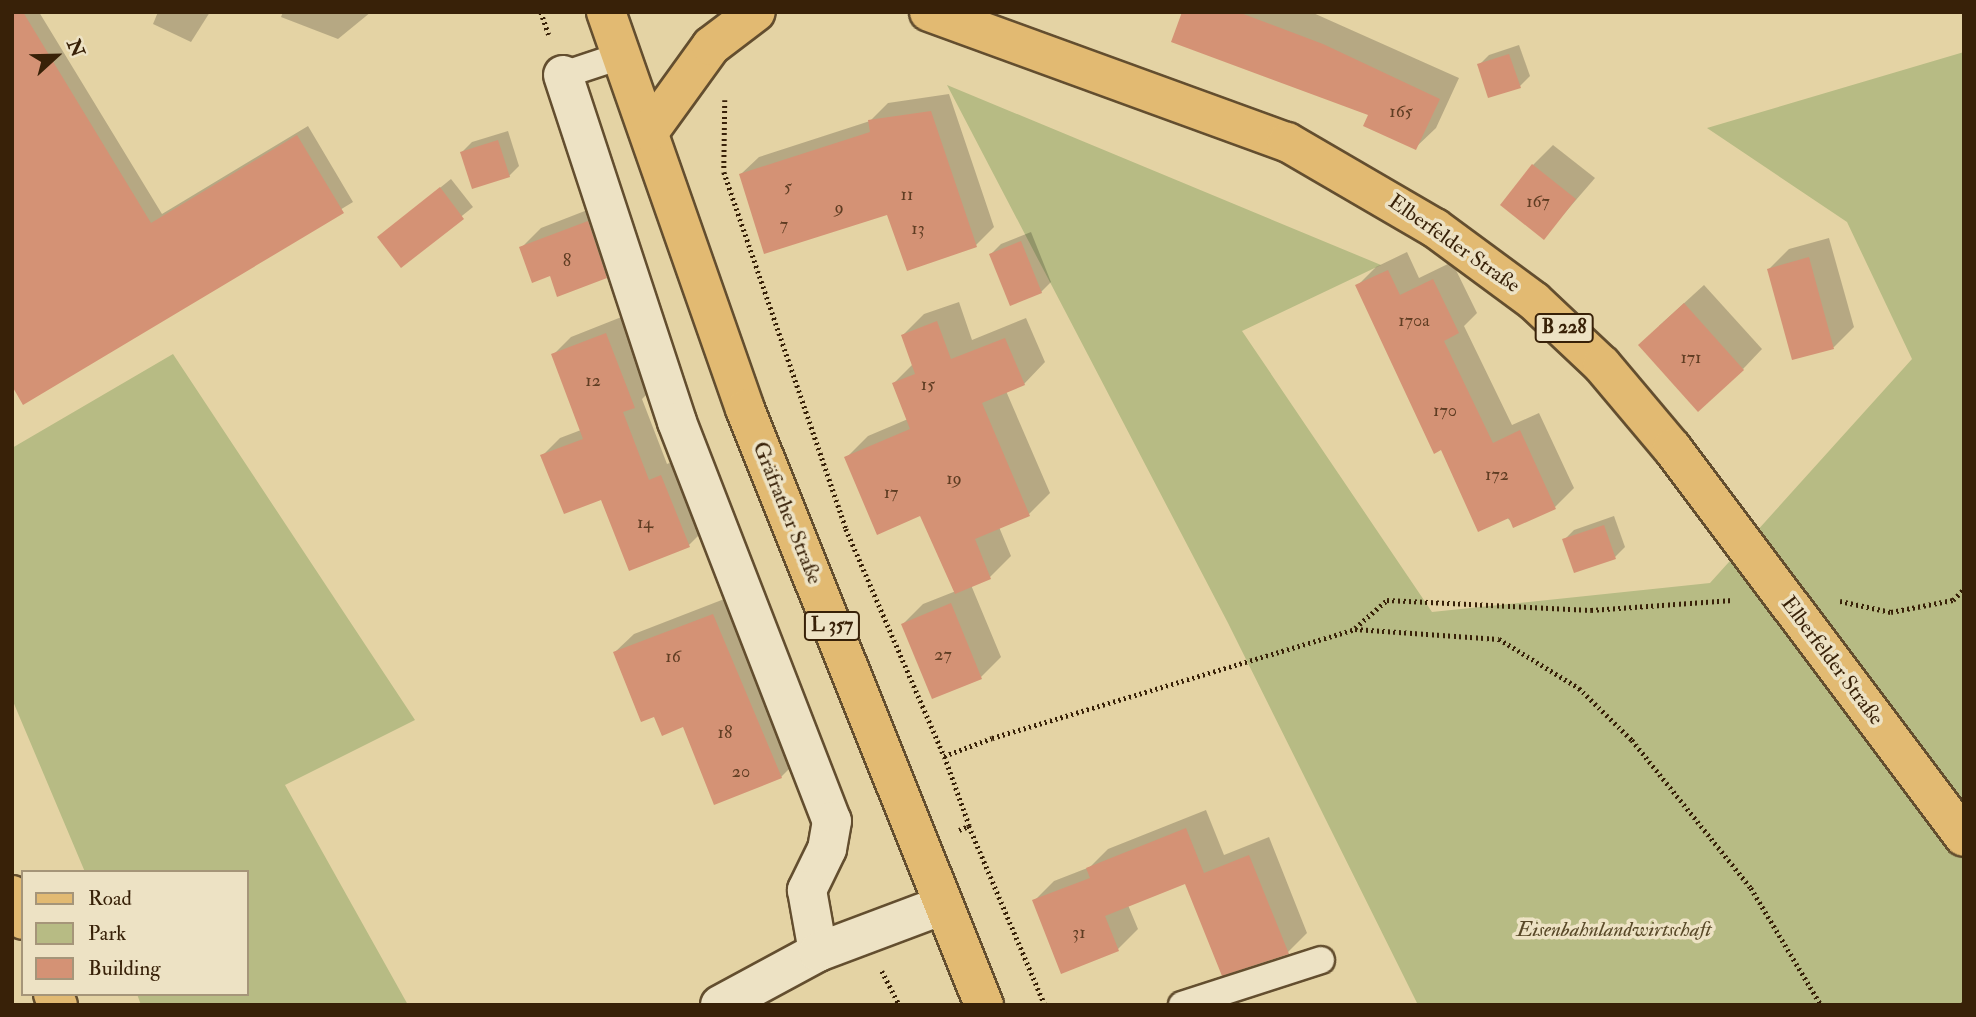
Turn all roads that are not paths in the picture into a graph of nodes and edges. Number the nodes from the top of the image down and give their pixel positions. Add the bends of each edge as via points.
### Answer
1 (607, 12) edge
2 (756, 12) edge
3 (929, 12) edge
4 (620, 56) junction
5 (564, 75) joint
6 (649, 132) junction
7 (1964, 837) edge
8 (12, 895) edge
9 (943, 905) junction
10 (21, 915) edge
11 (817, 952) junction
12 (1321, 960) dead end
13 (720, 1005) edge
14 (984, 1005) edge
15 (1182, 1005) edge

1 - 4 main road, Gräfrather Straße / L 357
2 - 6 main road via 711,46
3 - 7 main road, Elberfelder Straße / B 228 via 1287,142 1435,228 1534,301 1602,365
4 - 5 lane
4 - 6 main road, Gräfrather Straße / L 357
5 - 11 street via 677,422 832,821 827,849 807,890
6 - 9 main road, Gräfrather Straße / L 357 via 746,409
8 - 10 main road
9 - 11 street
9 - 14 main road, Gräfrather Straße / L 357
11 - 13 street
12 - 15 lane

